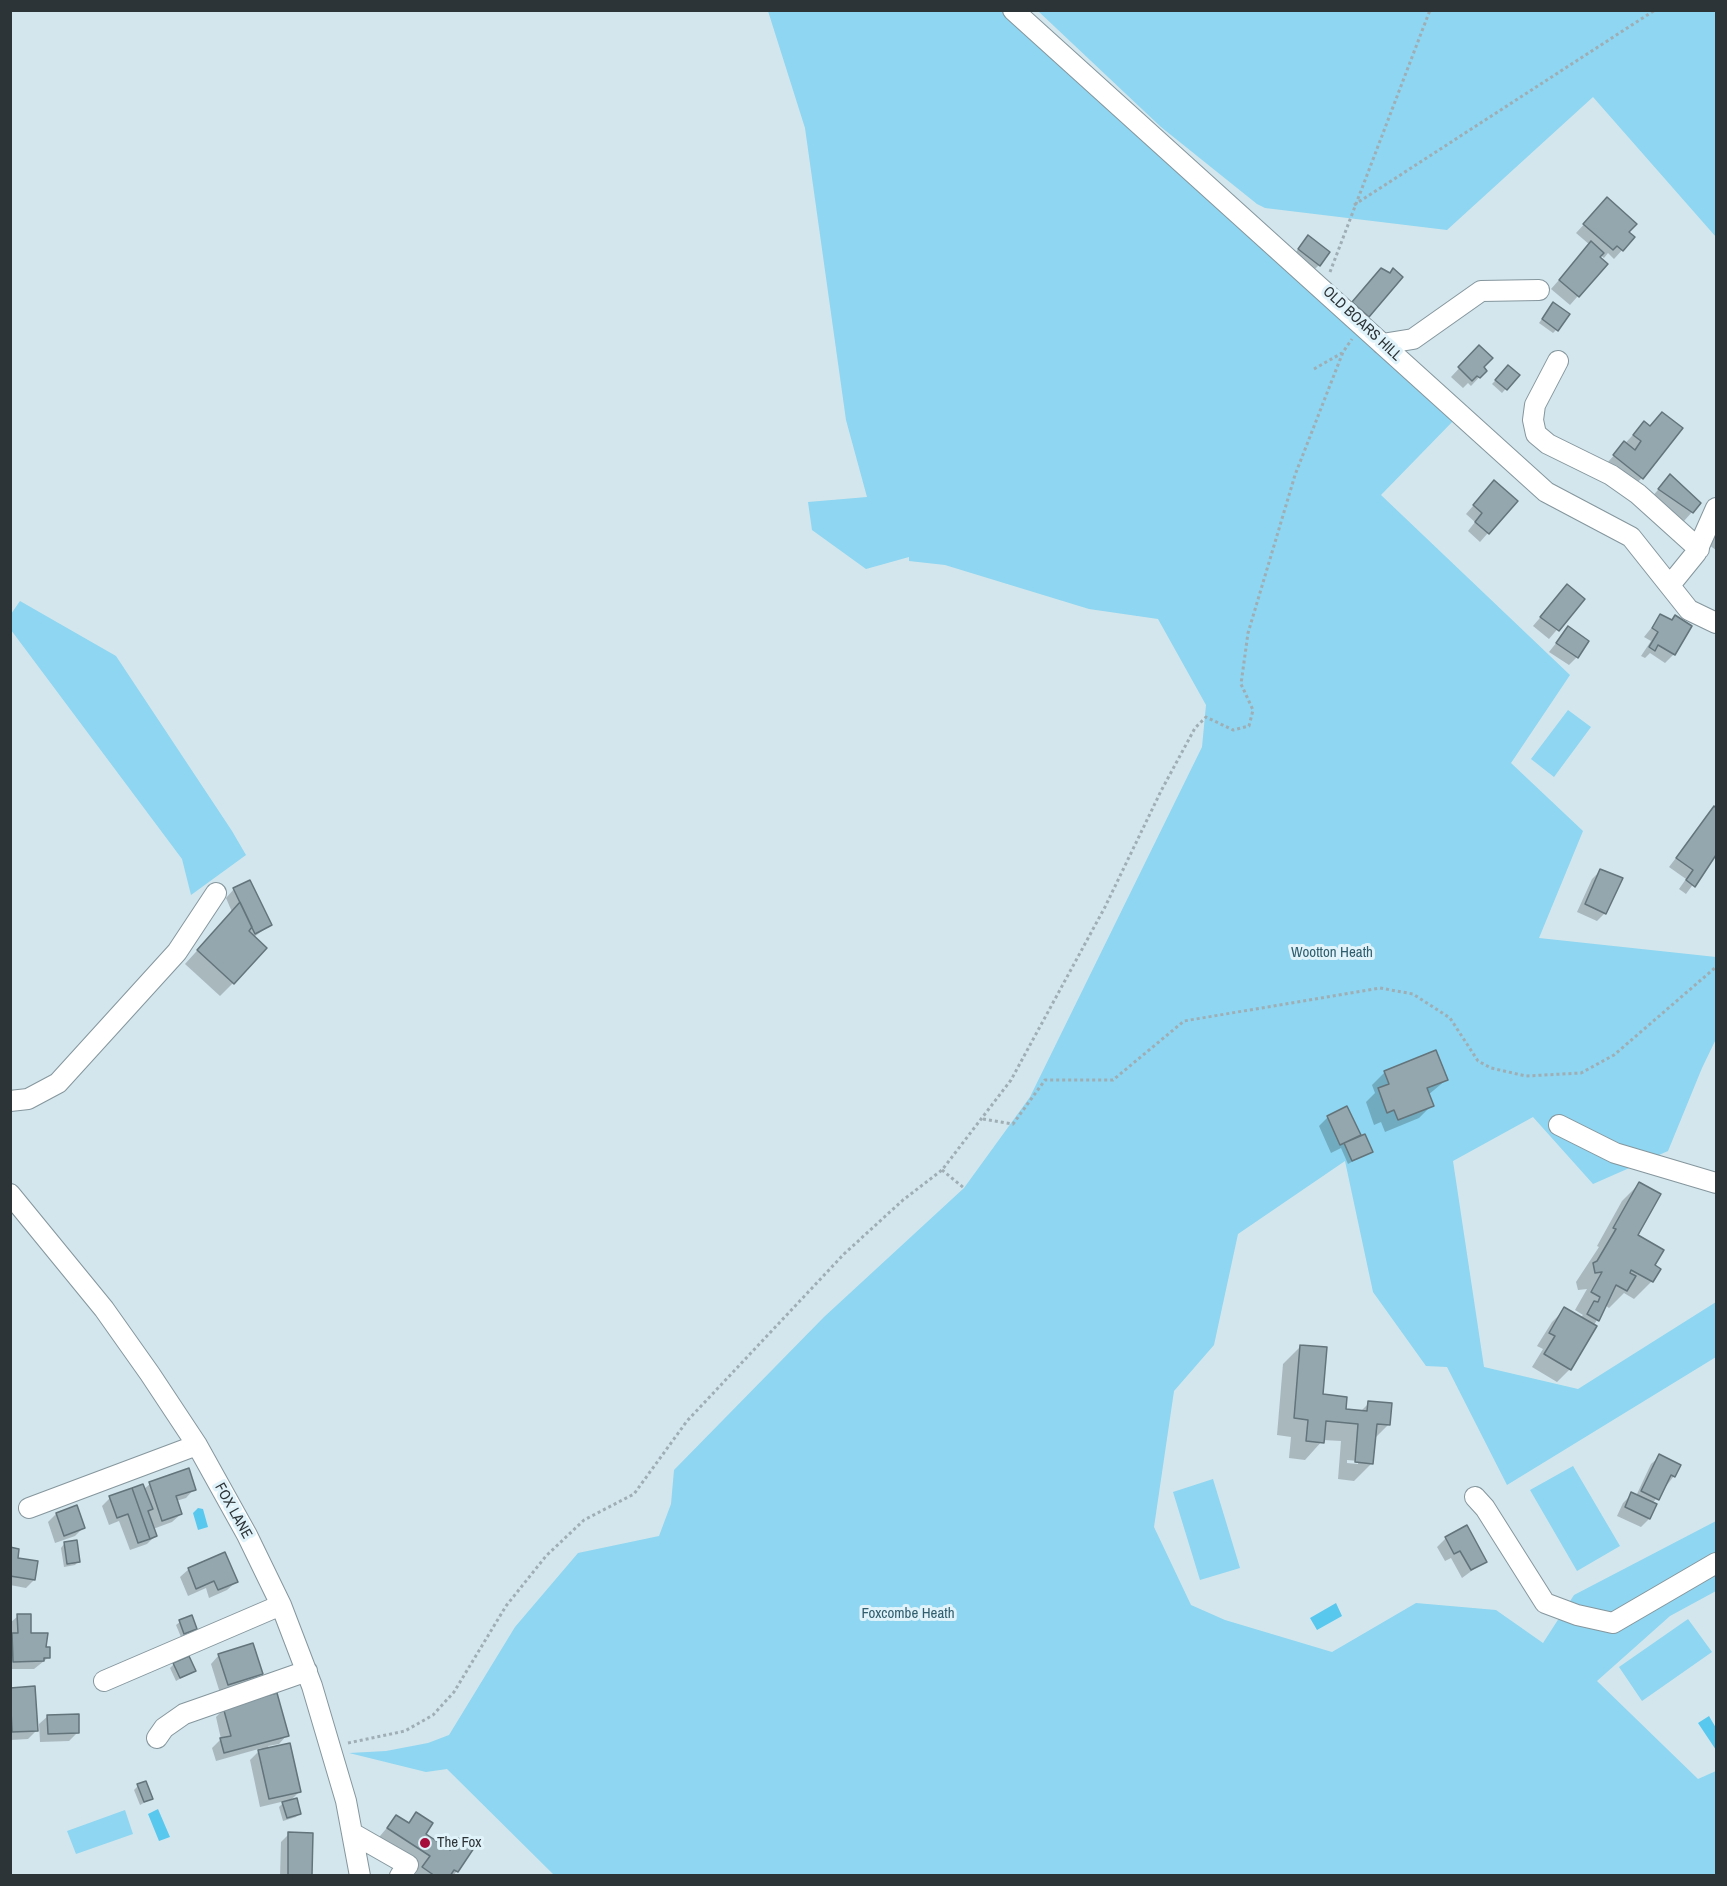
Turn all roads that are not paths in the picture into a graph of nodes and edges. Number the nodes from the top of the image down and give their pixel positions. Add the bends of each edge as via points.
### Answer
1 (1013, 10) edge
2 (1539, 290) dead end
3 (1382, 344) junction
4 (1558, 362) dead end
5 (1716, 508) edge
6 (1699, 549) junction
7 (1670, 585) junction
8 (1716, 623) edge
9 (216, 893) dead end
10 (10, 1101) edge
11 (1559, 1125) dead end
12 (1716, 1183) edge
13 (10, 1194) edge
14 (197, 1445) junction
15 (1475, 1497) dead end
16 (29, 1508) dead end
17 (1716, 1563) edge
18 (281, 1605) junction
19 (307, 1671) junction
20 (104, 1681) dead end
21 (157, 1738) dead end
22 (352, 1833) junction
23 (410, 1872) edge
24 (360, 1875) edge

1 - 3 street, OLD BOARS HILL
2 - 3 street via 1481,291 1413,339
3 - 7 street, OLD BOARS HILL via 1546,492 1631,537
4 - 6 street via 1535,405 1536,434 1638,494
5 - 6 street
6 - 7 street
7 - 8 street, OLD BOARS HILL via 1689,610
9 - 10 street via 177,952 58,1083 28,1099
11 - 12 street via 1616,1153
13 - 14 street, FOX LANE via 104,1309
14 - 16 street
14 - 18 street, FOX LANE
15 - 17 street via 1545,1603 1577,1615 1613,1623
18 - 19 street, FOX LANE
18 - 20 street
19 - 21 street via 184,1714
19 - 22 street, FOX LANE via 332,1747
22 - 23 street
22 - 24 street, FOX LANE

